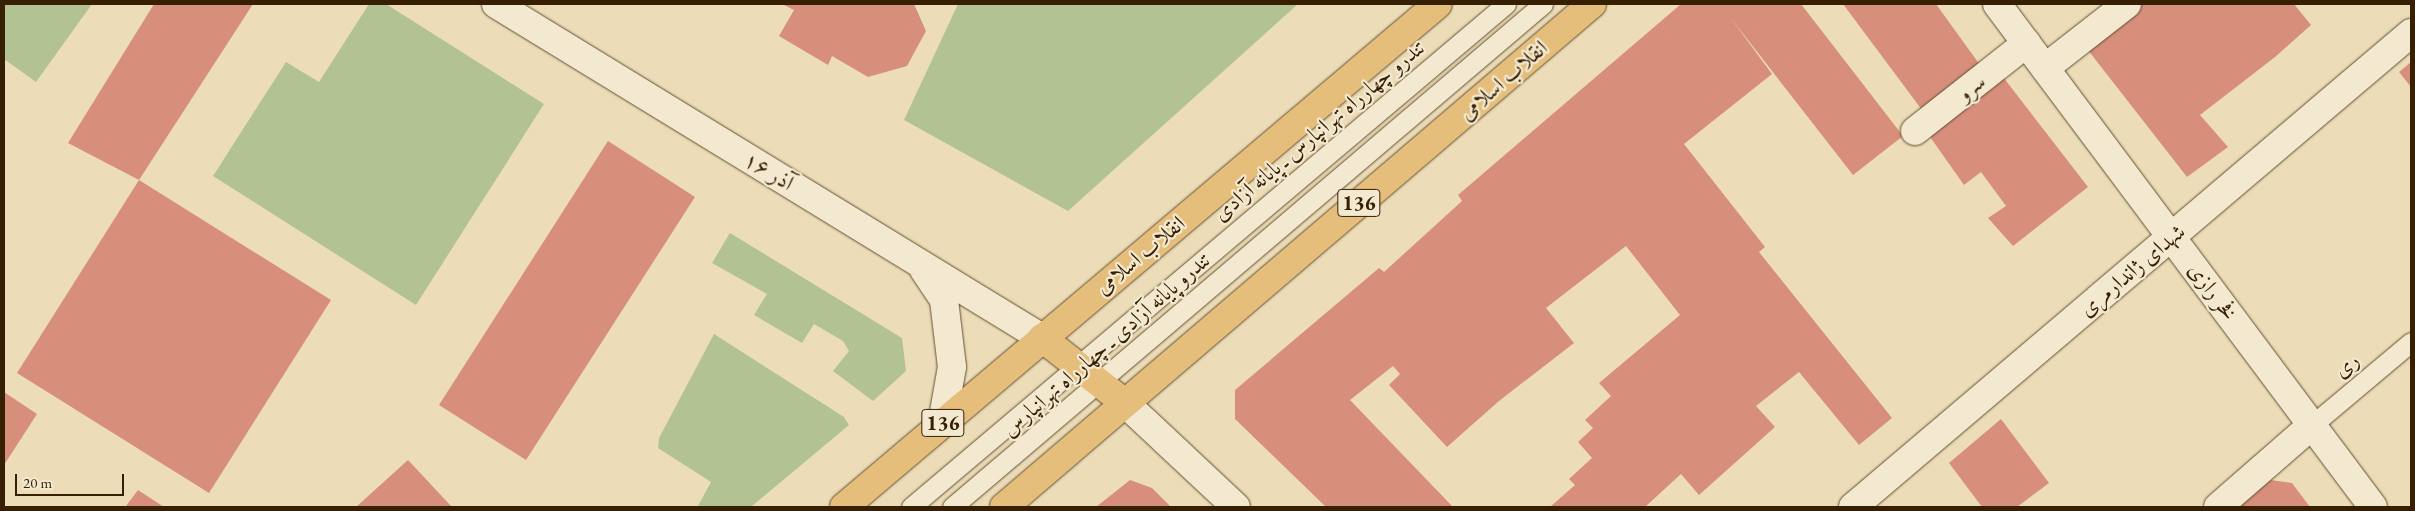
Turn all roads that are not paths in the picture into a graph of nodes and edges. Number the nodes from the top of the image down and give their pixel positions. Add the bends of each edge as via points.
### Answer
1 (496, 4) edge
2 (1438, 4) edge
3 (1506, 4) edge
4 (1543, 4) edge
5 (1592, 4) edge
6 (1997, 4) edge
7 (2127, 4) edge
8 (2411, 33) edge
9 (2027, 43) junction
10 (2045, 68) junction
11 (1915, 132) dead end
12 (2172, 237) junction
13 (919, 262) junction
14 (1042, 338) junction
15 (2411, 342) edge
16 (1088, 374) junction
17 (1125, 403) junction
18 (942, 424) junction
19 (2312, 424) junction
20 (844, 507) edge
21 (912, 507) edge
22 (952, 507) edge
23 (1004, 507) edge
24 (1236, 507) edge
25 (1853, 507) edge
26 (2218, 507) edge
27 (2374, 507) edge

1 - 13 street, ۱۶ آذر
2 - 14 main road, انقلاب اسلامی / 136
3 - 16 lane, تندرو چهارراه تهرانپارس ـ پایانه آزادی
4 - 16 lane, تندرو پایانه آزادی ـ چهارراه تهرانپارس
5 - 17 main road, انقلاب اسلامی / 136
6 - 9 street, فخر رازی
7 - 10 street
8 - 12 street, شهدای ژاندارمری
9 - 10 street, فخر رازی
9 - 11 street, سرو
10 - 12 street, فخر رازی
12 - 19 street, فخر رازی
12 - 25 street, شهدای ژاندارمری
13 - 14 street, ۱۶ آذر
13 - 18 street via 944,300 952,367
14 - 16 main road
14 - 18 main road, انقلاب اسلامی / 136
15 - 19 lane, ری
16 - 17 main road
16 - 21 lane, تندرو چهارراه تهرانپارس ـ پایانه آزادی
16 - 22 lane, تندرو پایانه آزادی ـ چهارراه تهرانپارس
17 - 23 main road, انقلاب اسلامی / 136
17 - 24 street
18 - 20 main road, انقلاب اسلامی / 136
19 - 26 street
19 - 27 street, فخر رازی

